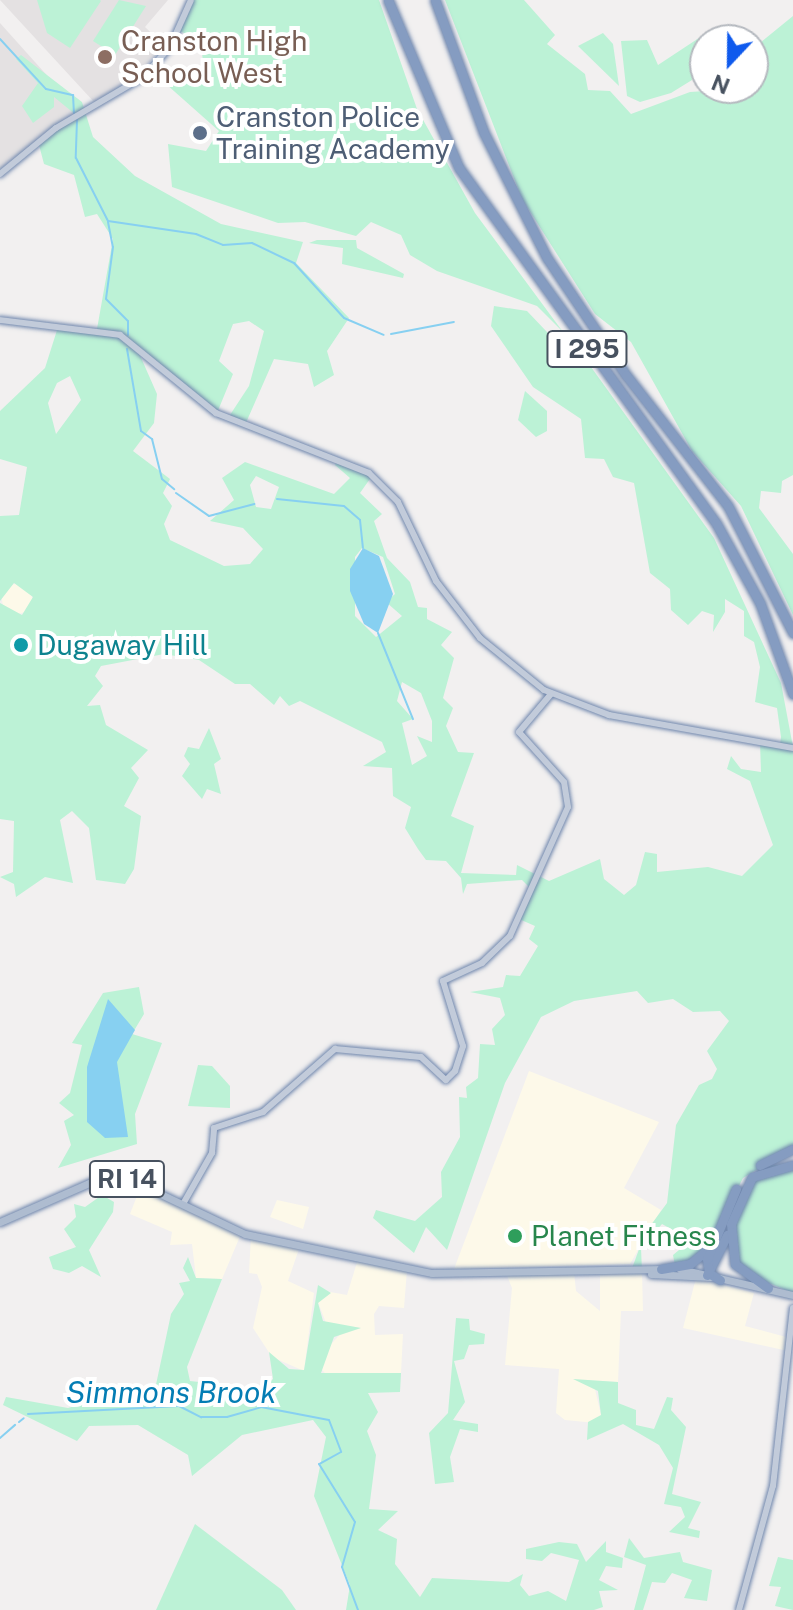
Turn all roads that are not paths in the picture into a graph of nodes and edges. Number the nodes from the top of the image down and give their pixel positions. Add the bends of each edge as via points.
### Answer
1 (191, 0) edge
2 (388, 0) edge
3 (435, 0) edge
4 (0, 174) edge
5 (0, 320) edge
6 (793, 633) edge
7 (551, 694) junction
8 (793, 694) edge
9 (793, 748) edge
10 (793, 1149) edge
11 (793, 1165) edge
12 (183, 1204) junction
13 (732, 1220) junction
14 (0, 1222) edge
15 (713, 1242) junction
16 (661, 1269) junction
17 (708, 1273) junction
18 (499, 1274) junction
19 (720, 1280) joint
20 (768, 1288) junction
21 (793, 1298) edge
22 (793, 1308) edge
23 (739, 1610) edge

1 - 4 main road via 170,47 143,77 56,128
2 - 8 highway, I 295 via 424,98 466,180 716,523 765,615
3 - 6 highway, I 295 via 484,133 547,258 618,365 728,506
5 - 7 main road via 120,335 216,413 369,473 398,502 436,581 480,638
7 - 9 main road via 609,715
7 - 12 main road via 519,732 564,782 567,813 510,936 482,963 443,981 463,1046 446,1080 421,1057 343,1046 263,1112 214,1128 212,1153
10 - 15 highway via 746,1175
11 - 13 highway via 771,1166 750,1178
12 - 14 main road, RI 14 via 146,1184 112,1179
12 - 18 main road, RI 14 via 280,1242 432,1273
13 - 17 highway
13 - 20 highway via 735,1264
15 - 16 highway via 693,1263
15 - 17 highway
16 - 17 main road, RI 14
16 - 18 main road, RI 14
17 - 18 main road, RI 14
17 - 19 highway
17 - 20 main road, RI 14
19 - 21 main road, RI 14
20 - 21 main road, RI 14
22 - 23 main road via 773,1486

